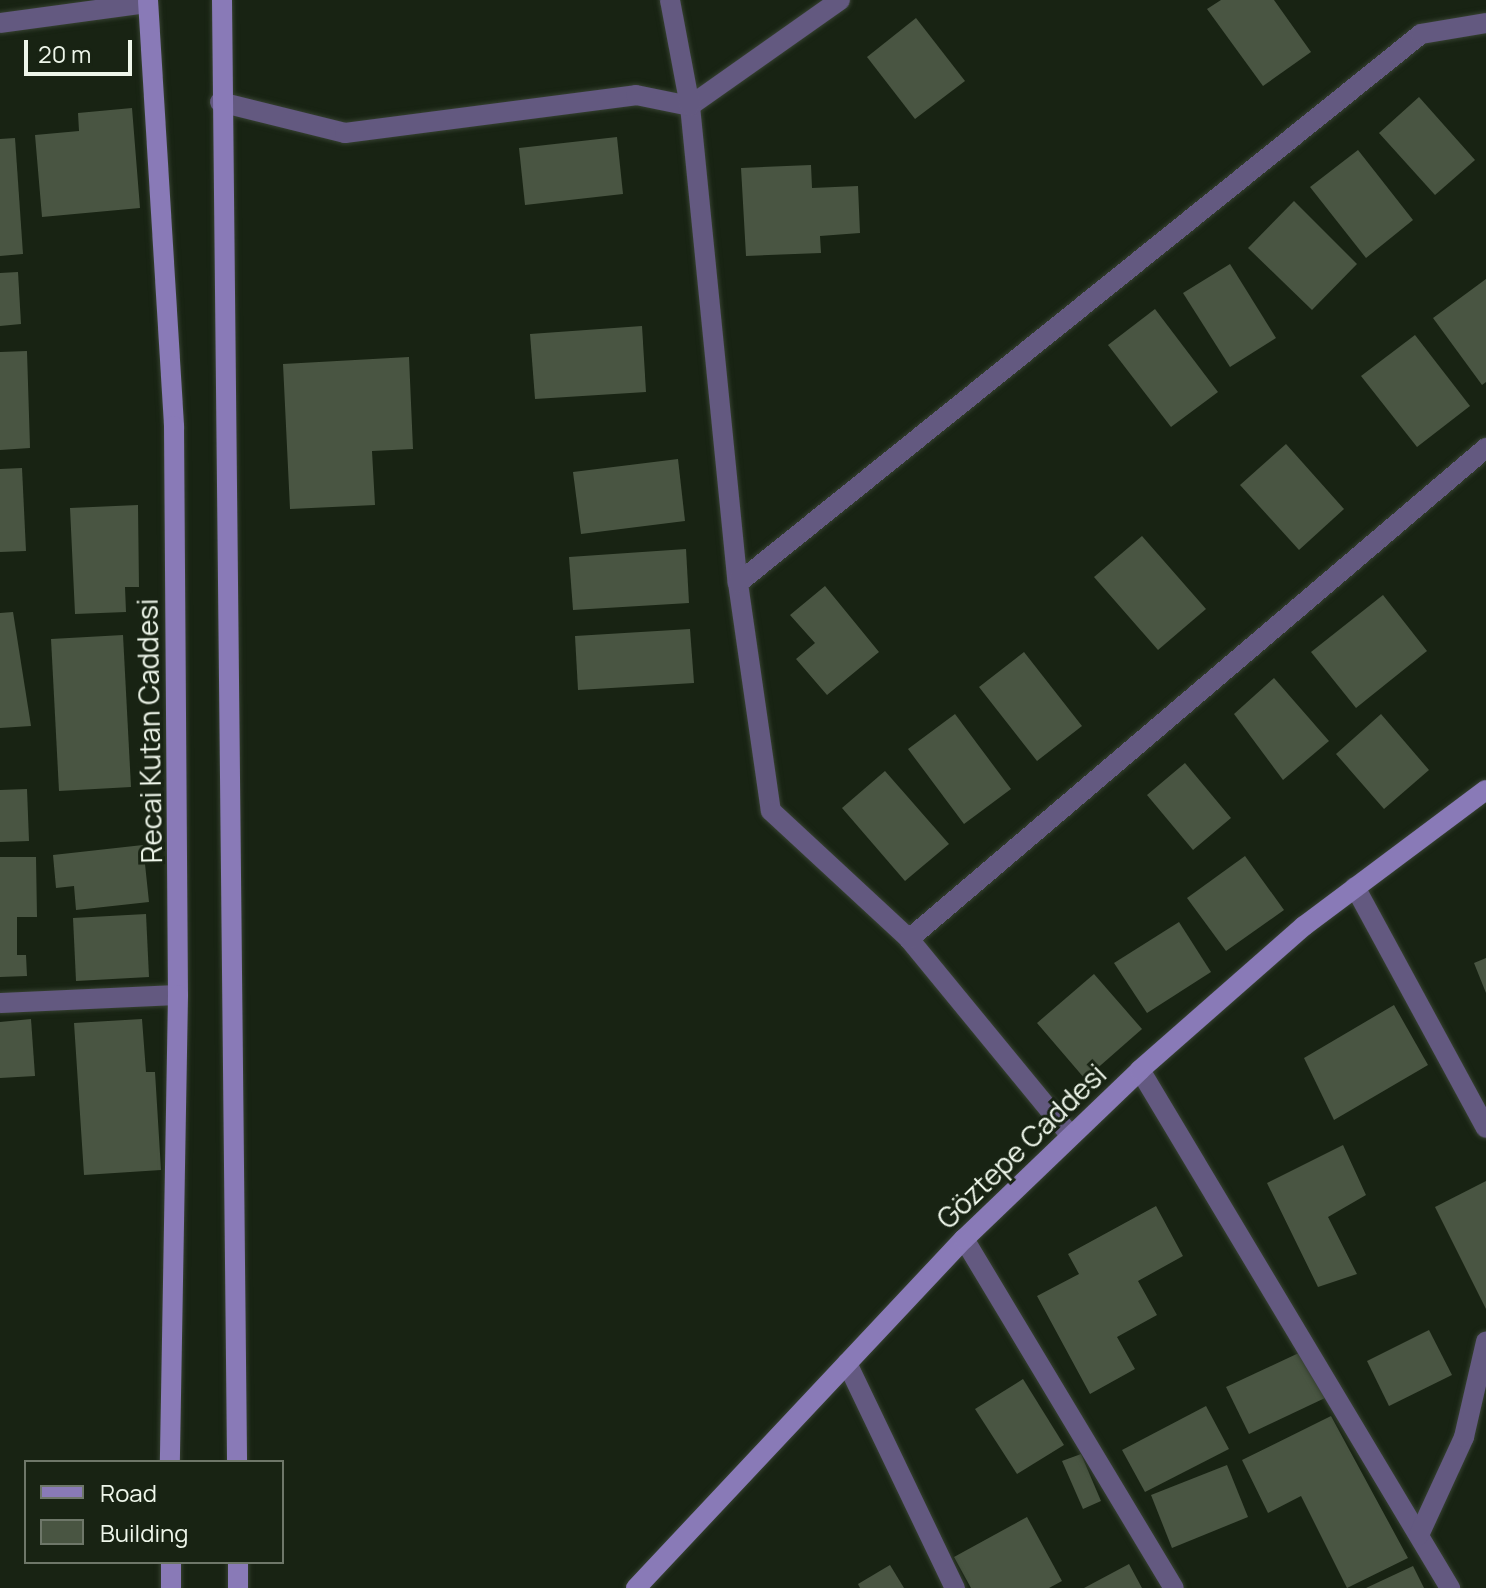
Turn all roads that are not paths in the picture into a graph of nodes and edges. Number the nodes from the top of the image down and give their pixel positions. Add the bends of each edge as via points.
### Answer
1 (222, 0) edge
2 (670, 0) edge
3 (840, 0) edge
4 (148, 1) edge
5 (0, 23) edge
6 (1486, 23) edge
7 (220, 102) junction
8 (690, 106) junction
9 (1486, 448) edge
10 (738, 583) junction
11 (1486, 790) edge
12 (1355, 887) junction
13 (909, 939) junction
14 (178, 995) junction
15 (0, 1003) edge
16 (1140, 1070) junction
17 (1486, 1128) edge
18 (1070, 1135) junction
19 (964, 1239) junction
20 (1486, 1342) edge
21 (847, 1363) junction
22 (170, 1460) edge
23 (237, 1460) edge
24 (1419, 1535) junction
25 (171, 1564) edge
26 (238, 1564) edge
27 (171, 1588) edge
28 (238, 1588) edge
29 (636, 1588) edge
30 (955, 1588) edge
31 (1174, 1588) edge
32 (1450, 1588) edge

1 - 7 main road
2 - 8 street
3 - 8 street
4 - 5 street
4 - 14 main road, Recai Kutan Caddesi via 174,426
6 - 10 street via 1421,34
7 - 8 street via 345,133 636,95
7 - 23 main road
8 - 10 street
9 - 13 street
10 - 13 street via 771,811
11 - 12 main road, Göztepe Caddesi
12 - 16 main road, Göztepe Caddesi
12 - 17 street
13 - 18 street
14 - 15 street
14 - 22 main road, Recai Kutan Caddesi
16 - 18 main road, Göztepe Caddesi
16 - 24 street
18 - 19 main road, Göztepe Caddesi
19 - 21 main road, Göztepe Caddesi
19 - 31 street
20 - 24 street via 1464,1437
21 - 29 main road, Göztepe Caddesi
21 - 30 street
24 - 32 street
25 - 27 main road
26 - 28 main road

